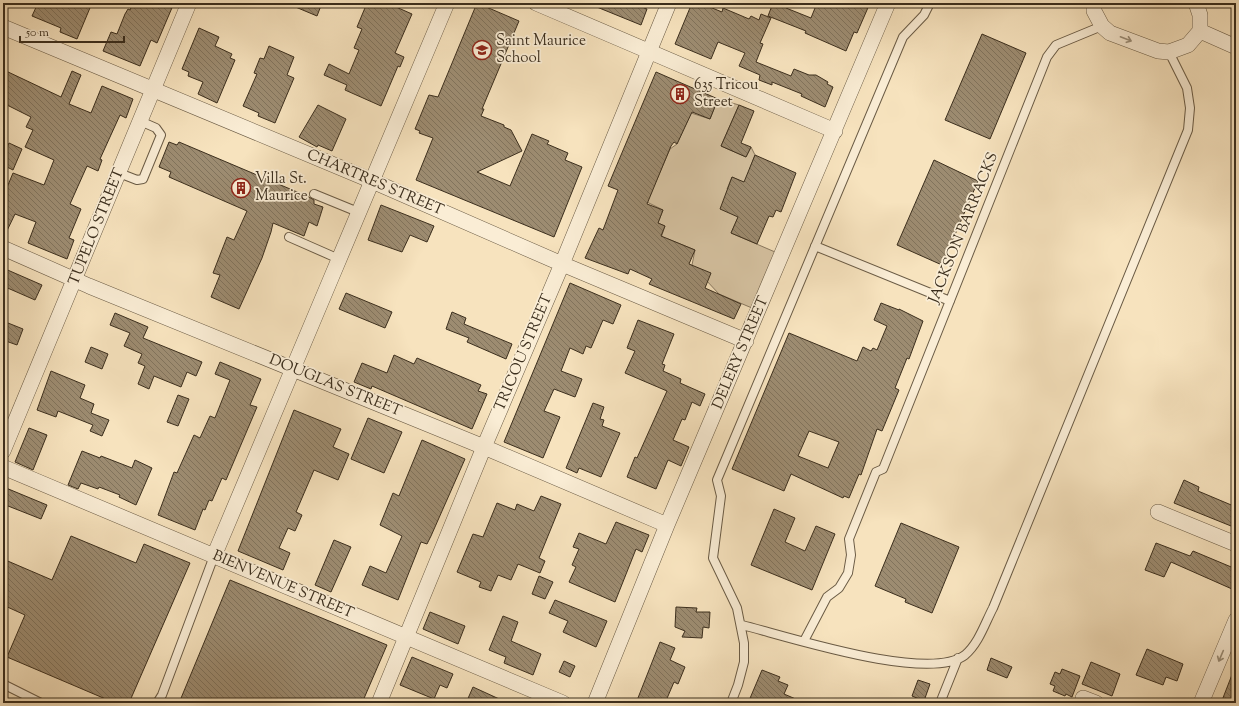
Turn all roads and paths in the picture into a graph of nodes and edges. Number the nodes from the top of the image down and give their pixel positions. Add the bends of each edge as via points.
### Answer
1 (189, 3) edge
2 (446, 3) edge
3 (536, 3) edge
4 (669, 3) edge
5 (888, 3) edge
6 (930, 3) edge
7 (1094, 3) edge
8 (1196, 3) edge
9 (1102, 26) junction
10 (3, 27) edge
11 (1200, 31) junction
12 (1236, 47) edge
13 (649, 50) junction
14 (1170, 52) junction
15 (153, 89) junction
16 (140, 121) junction
17 (835, 131) junction
18 (119, 173) junction
19 (370, 180) junction
20 (314, 194) dead end
21 (358, 212) junction
22 (289, 238) dead end
23 (815, 246) junction
24 (3, 248) edge
25 (339, 259) junction
26 (562, 264) junction
27 (75, 280) junction
28 (950, 301) junction
29 (746, 341) junction
30 (294, 370) junction
31 (484, 447) junction
32 (3, 451) edge
33 (3, 467) edge
34 (1158, 512) dead end
35 (667, 524) junction
36 (1236, 544) edge
37 (214, 556) junction
38 (1236, 620) edge
39 (742, 625) junction
40 (407, 637) junction
41 (804, 641) junction
42 (958, 658) junction
43 (3, 684) edge
44 (41, 703) edge
45 (157, 703) edge
46 (379, 703) edge
47 (563, 703) edge
48 (595, 703) edge
49 (731, 703) edge
50 (940, 703) edge
51 (1202, 703) edge

1 - 15 street, TUPELO STREET
2 - 19 street
3 - 13 street
4 - 13 street, TRICOU STREET
5 - 17 street, DELERY STREET
6 - 23 lane via 924,15 903,37
7 - 9 street via 1094,11
8 - 11 street via 1200,15
9 -> 14 street via 1116,36 1158,51
9 - 28 lane, JACKSON BARRACKS via 1056,45 1047,57
10 - 15 street, CHARTRES STREET
11 - 12 street
11 - 14 street via 1188,46
13 - 17 street
13 - 26 street, TRICOU STREET
14 - 42 lane via 1187,88 1190,108 1188,130 993,608 975,644
15 - 16 street, TUPELO STREET
15 - 19 street, CHARTRES STREET
16 - 18 street, TUPELO STREET
16 - 18 lane via 156,128 161,136 143,179 137,180
17 - 29 street, DELERY STREET
18 - 27 street, TUPELO STREET
19 - 21 street
19 - 26 street, CHARTRES STREET
20 - 21 lane
21 - 25 street
22 - 25 lane
23 - 28 lane
23 - 39 lane via 717,480 721,496 713,558 737,608
24 - 27 street, DOUGLAS STREET
25 - 30 street
26 - 29 street, CHARTRES STREET
26 - 31 street, TRICOU STREET
27 - 30 street, DOUGLAS STREET
27 - 32 street, TUPELO STREET
28 - 41 lane, JACKSON BARRACKS via 883,469 876,472 849,539 851,555 848,572 839,588 827,598
29 - 35 street, DELERY STREET
30 - 31 street, DOUGLAS STREET
30 - 37 street
31 - 35 street, DOUGLAS STREET
31 - 40 street, TRICOU STREET
33 - 37 street, BIENVENUE STREET
34 - 36 street
35 - 48 street, DELERY STREET
37 - 40 street, BIENVENUE STREET
37 - 45 lane
38 -> 51 street
39 - 41 lane
39 - 49 lane via 744,662
40 - 46 street, TRICOU STREET
40 - 47 street, BIENVENUE STREET
41 - 42 lane via 864,656 919,664 949,662
42 - 50 lane
43 - 44 lane

